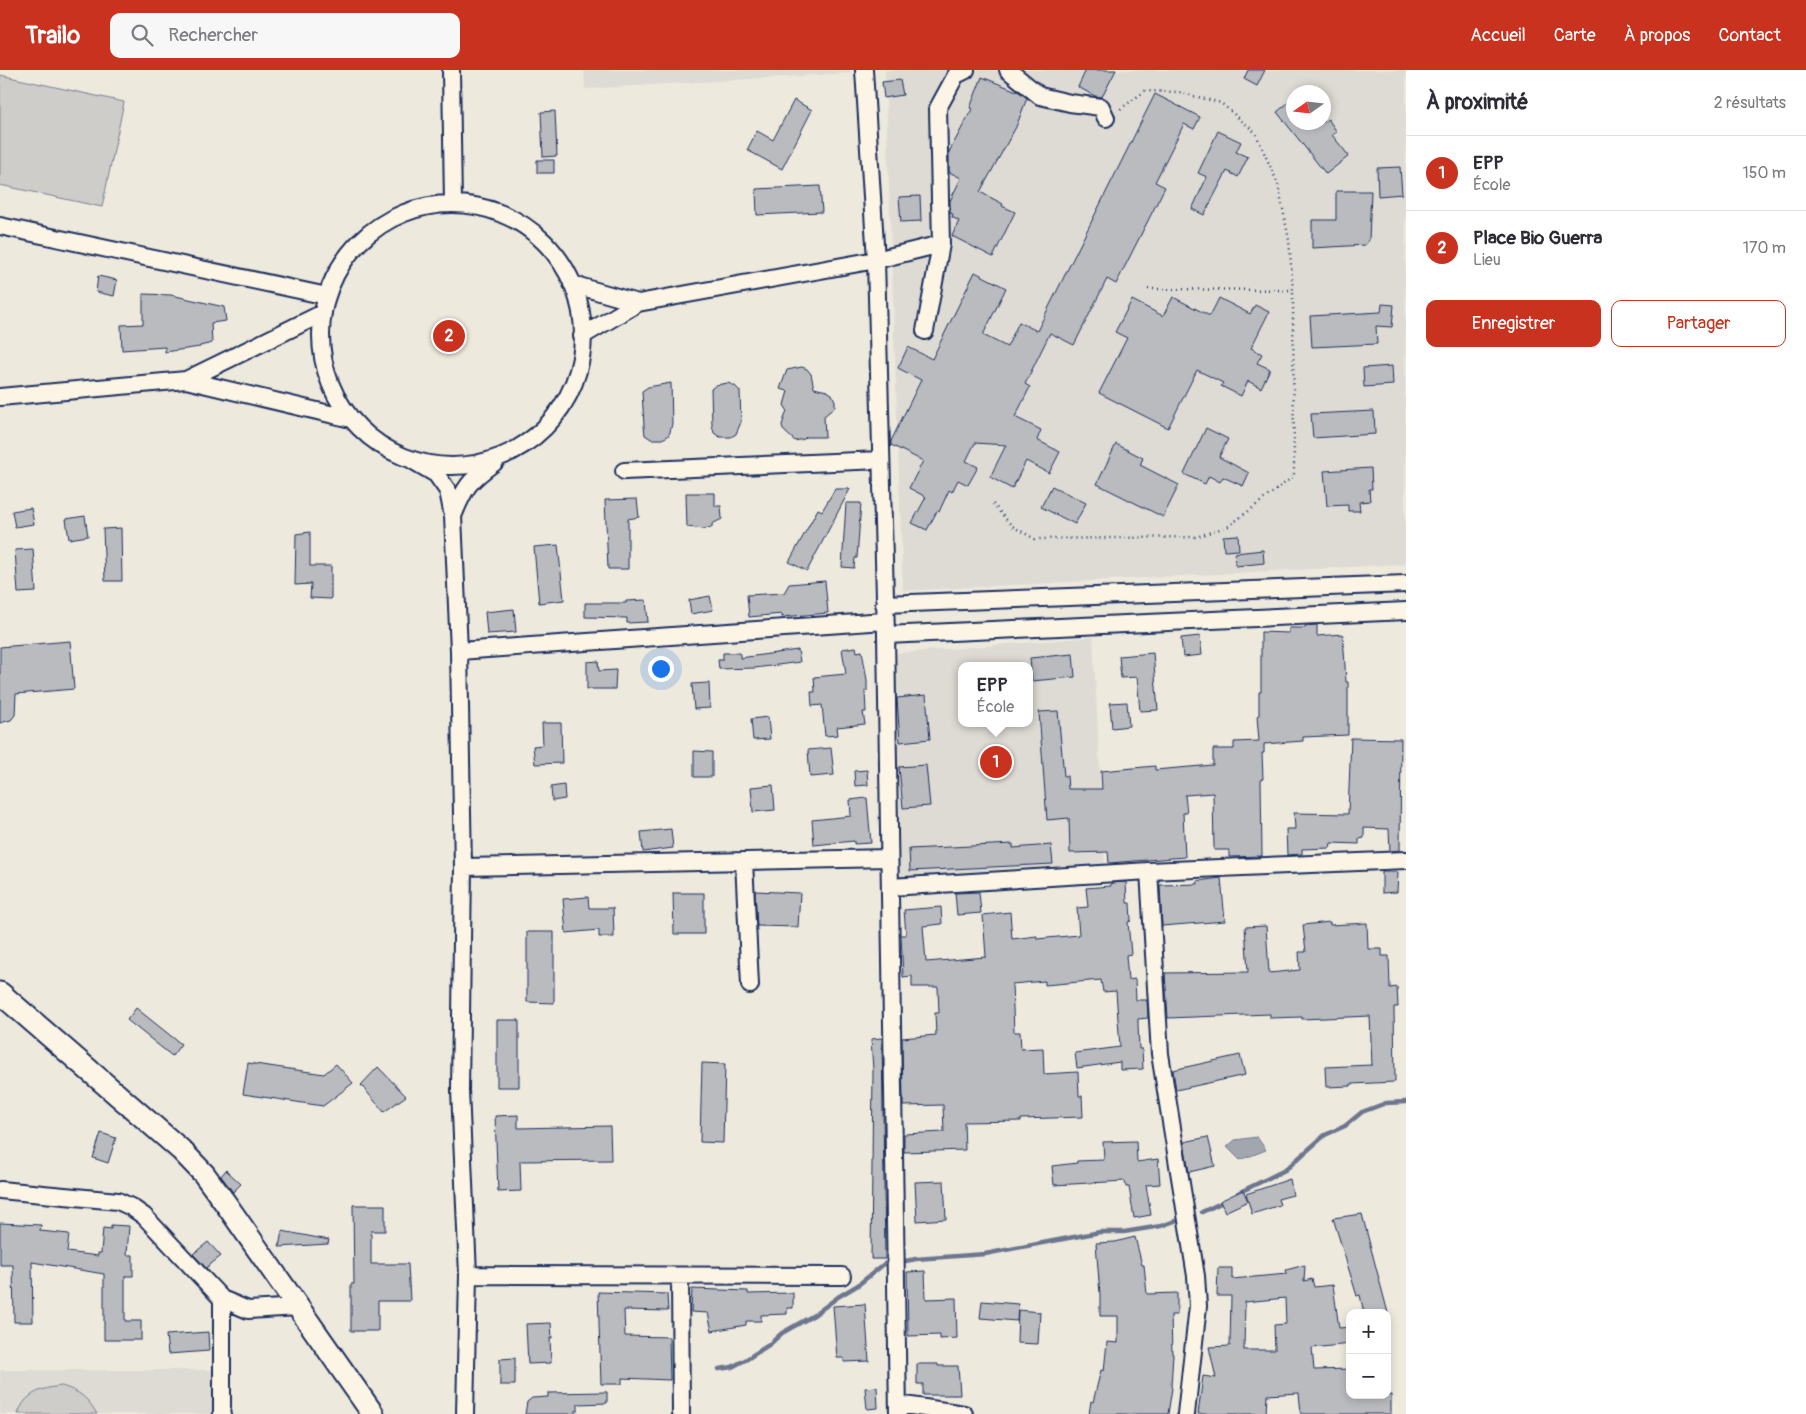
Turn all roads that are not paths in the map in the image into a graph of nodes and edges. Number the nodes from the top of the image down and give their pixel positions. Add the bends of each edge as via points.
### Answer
1 (451, 70) edge
2 (864, 70) edge
3 (1008, 70) edge
4 (959, 72) edge
5 (1106, 118) road end
6 (453, 204) junction
7 (0, 226) edge
8 (941, 244) junction
9 (876, 260) junction
10 (572, 284) junction
11 (328, 296) junction
12 (638, 303) junction
13 (323, 314) junction
14 (924, 331) dead end
15 (582, 336) junction
16 (186, 380) junction
17 (0, 397) edge
18 (351, 418) junction
19 (503, 456) junction
20 (412, 460) junction
21 (881, 460) junction
22 (624, 471) dead end
23 (453, 516) junction
24 (1406, 584) edge
25 (884, 604) junction
26 (1406, 610) edge
27 (885, 628) junction
28 (459, 651) junction
29 (889, 858) junction
30 (1406, 860) edge
31 (744, 862) junction
32 (463, 868) junction
33 (1150, 871) junction
34 (890, 887) junction
35 (750, 986) dead end
36 (0, 993) edge
37 (0, 1190) edge
38 (468, 1275) junction
39 (680, 1276) junction
40 (842, 1276) dead end
41 (222, 1299) junction
42 (299, 1307) junction
43 (898, 1409) edge
44 (222, 1414) edge
45 (373, 1414) edge
46 (465, 1414) edge
47 (680, 1414) edge
48 (964, 1414) edge
49 (1186, 1414) edge

1 - 6 street
2 - 9 street
3 - 5 street via 1040,96 1070,104 1101,107
4 - 8 street via 938,108
6 - 10 street via 498,212 524,226 552,252
6 - 11 street via 425,207 399,215 375,229 354,248 338,270
7 - 11 street
8 - 9 street
8 - 14 street
9 - 12 street
9 - 21 street
10 - 12 street
10 - 15 street via 578,301
11 - 13 street
12 - 15 street
13 - 16 street
13 - 18 street via 322,351 326,369 336,395
15 - 19 street via 577,374 560,408 535,436
16 - 17 street
16 - 18 street
18 - 20 street via 387,449
19 - 20 street via 464,466 438,466
19 - 23 street via 475,477 463,492
20 - 23 street via 436,474 448,491
21 - 22 street
21 - 25 street
23 - 28 street
24 - 25 street
25 - 27 street
26 - 27 street
27 - 28 street
27 - 29 street
28 - 32 street
29 - 31 street
29 - 34 street
30 - 33 street
31 - 32 street
31 - 35 street
32 - 38 street via 460,1090
33 - 34 street
33 - 49 street via 1160,1054 1198,1306
34 - 43 street
36 - 42 main road via 181,1150 204,1174
37 - 41 street via 118,1201 131,1207 144,1216
38 - 39 street
38 - 46 street
39 - 40 street
39 - 47 street
41 - 42 street via 248,1310
41 - 44 street
42 - 45 main road
43 - 48 street

